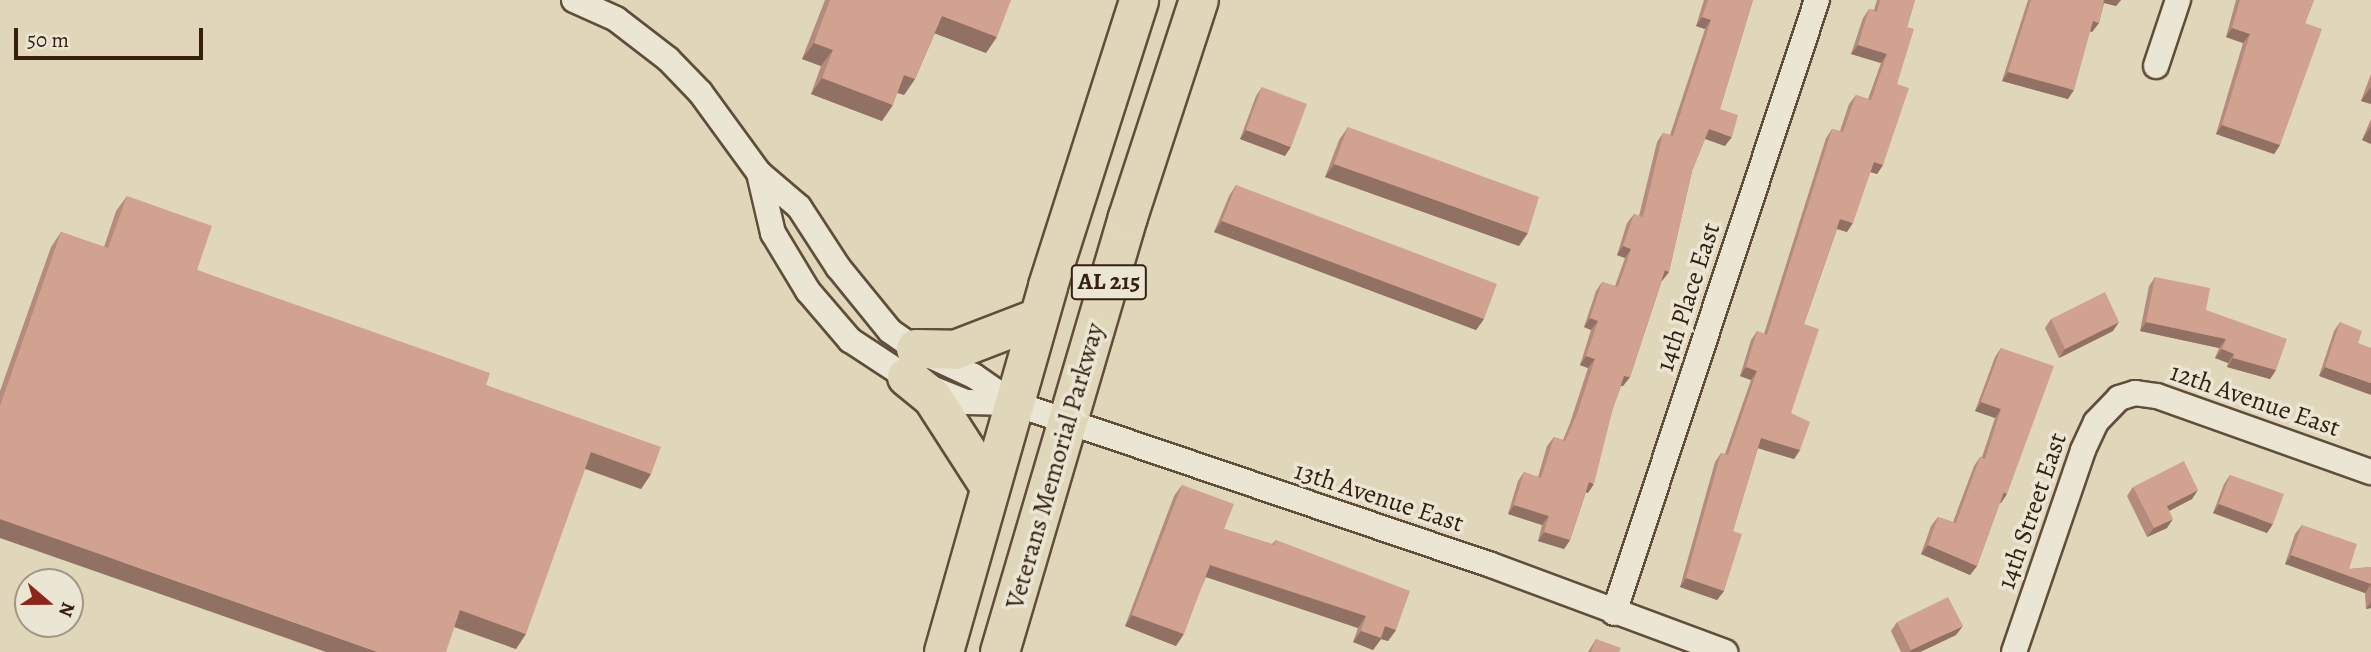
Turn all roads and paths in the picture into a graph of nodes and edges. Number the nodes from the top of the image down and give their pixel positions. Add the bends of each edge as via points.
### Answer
1 (574, 0) edge
2 (1139, 0) edge
3 (1199, 0) edge
4 (1817, 0) edge
5 (2178, 0) edge
6 (2156, 66) dead end
7 (760, 173) junction
8 (1038, 318) junction
9 (911, 363) junction
10 (2119, 398) joint
11 (1013, 403) junction
12 (1067, 421) junction
13 (2371, 472) edge
14 (990, 487) junction
15 (1614, 612) junction
16 (944, 652) edge
17 (1000, 652) edge
18 (1725, 652) edge
19 (2014, 652) edge

1 - 7 street, 13th Avenue East via 616,19 668,59 700,92
2 - 8 main road, AL 215
3 - 12 main road, Veterans Memorial Parkway / AL 215
4 - 15 street, 14th Place East
5 - 6 street
7 - 9 street, 13th Avenue East via 799,207
7 - 9 street, 13th Avenue East via 773,233 808,291 850,340
8 - 9 main road
8 - 11 main road, AL 215
9 - 11 street, 13th Avenue East via 974,376
9 - 14 main road
10 - 13 street, 12th Avenue East via 2135,393 2157,396
10 - 19 street, 14th Street East via 2101,415 2083,450
11 - 12 street, 13th Avenue East
11 - 14 main road, AL 215
12 - 15 street, 13th Avenue East via 1491,565
12 - 17 main road, Veterans Memorial Parkway / AL 215
14 - 16 main road, AL 215
15 - 18 street, 13th Avenue East

